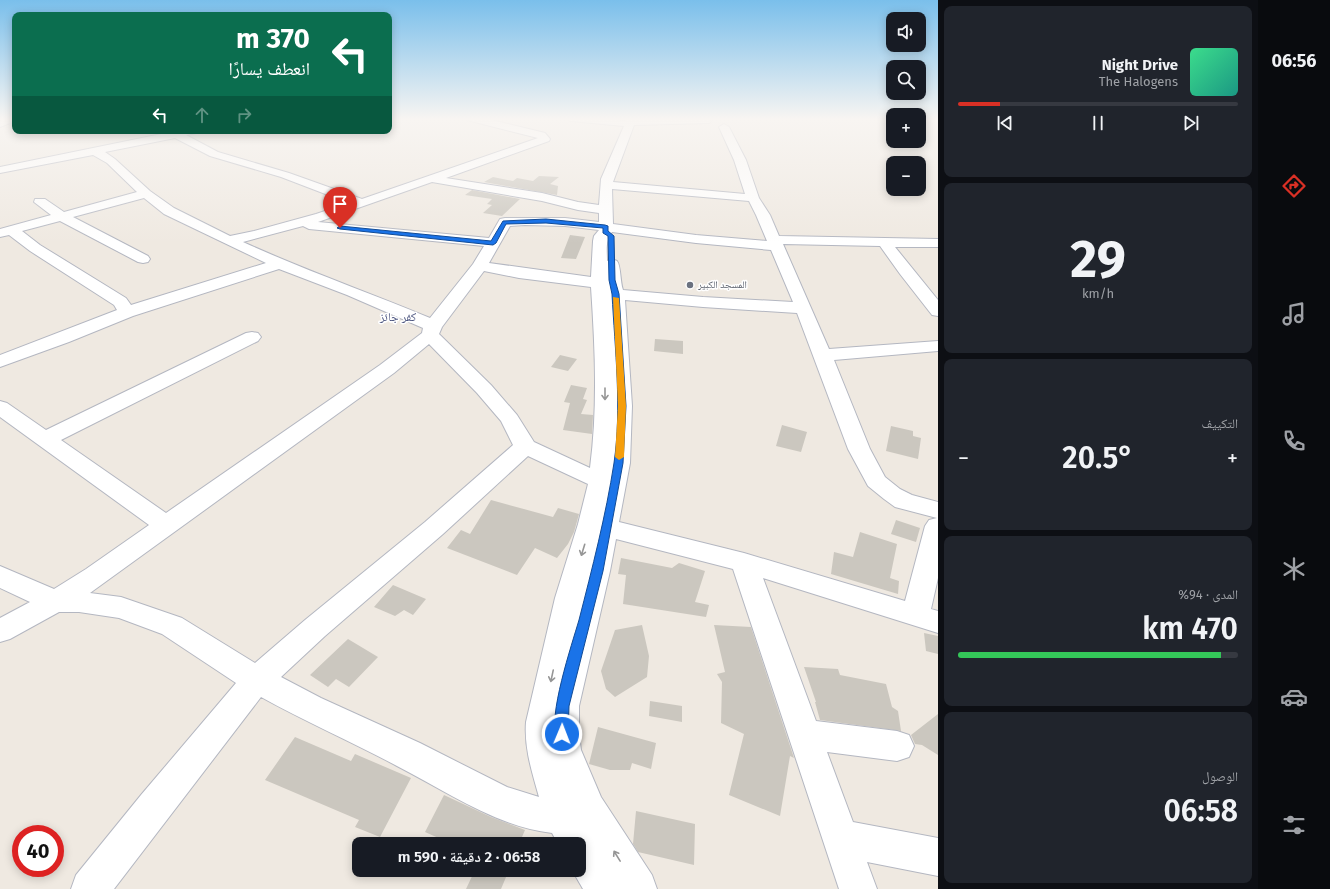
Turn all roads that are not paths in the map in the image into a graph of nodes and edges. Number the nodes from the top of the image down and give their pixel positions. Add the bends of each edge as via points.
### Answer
1 (53, 159) edge
2 (109, 159) edge
3 (232, 159) edge
4 (486, 159) edge
5 (616, 159) edge
6 (740, 159) edge
7 (0, 170) edge
8 (430, 179) junction
9 (606, 185) junction
10 (146, 194) junction
11 (753, 198) junction
12 (40, 202) dead end
13 (362, 203) junction
14 (62, 217) junction
15 (605, 222) junction
16 (298, 224) junction
17 (6, 232) edge
18 (229, 240) junction
19 (493, 243) junction
20 (774, 243) junction
21 (885, 243) junction
22 (938, 243) edge
23 (143, 259) dead end
24 (280, 264) junction
25 (480, 266) junction
26 (605, 290) junction
27 (804, 308) junction
28 (938, 311) edge
29 (127, 312) junction
30 (431, 331) junction
31 (252, 337) dead end
32 (938, 346) edge
33 (823, 356) junction
34 (0, 361) edge
35 (0, 407) edge
36 (45, 439) junction
37 (525, 446) junction
38 (600, 480) junction
39 (938, 510) edge
40 (167, 526) junction
41 (599, 526) junction
42 (938, 526) edge
43 (744, 562) junction
44 (0, 576) edge
45 (55, 602) junction
46 (926, 618) edge
47 (0, 631) edge
48 (257, 680) junction
49 (804, 734) junction
50 (897, 746) dead end
51 (577, 829) edge
52 (840, 838) junction
53 (938, 857) edge
54 (90, 889) edge
55 (604, 889) edge
56 (638, 889) edge
57 (858, 889) edge

1 - 7 street
2 - 10 street
3 - 13 street
4 - 8 street
5 - 9 street
6 - 11 street
8 - 13 street
8 - 15 street via 542,197 578,206
9 - 11 street
9 - 15 street
10 - 14 street
10 - 18 street via 186,220
11 - 20 street
12 - 14 street
13 - 16 street
14 - 17 street
14 - 23 street via 98,238
15 - 19 street via 504,222
15 - 20 street via 703,240
15 - 26 street via 612,238 612,280
16 - 18 street
16 - 19 street
17 - 29 street via 120,302
18 - 24 street
19 - 25 street
20 - 21 street
20 - 27 street
21 - 22 street
21 - 28 street
24 - 29 street
24 - 30 street via 352,292
25 - 26 street
25 - 30 street
26 - 27 street via 696,302
26 -> 38 street via 605,438
26 - 41 street via 622,406 619,463
27 - 33 street
29 - 34 street
30 - 37 street via 510,419
30 - 40 street via 380,373
31 - 36 street
32 - 33 street
33 - 39 street via 859,449 876,480 892,494 904,500
35 - 36 street
36 - 40 street
37 - 38 street
37 - 48 street
38 - 41 street
40 - 45 street
41 - 43 street
41 - 51 street via 597,571 561,718
42 - 46 street
43 - 46 street
43 - 49 street
44 - 45 street
45 - 47 street
45 - 48 street via 79,602 121,608 172,626
48 - 51 street via 498,801
48 - 54 street
49 - 50 street
49 - 52 street
51 - 55 street
56 -> 51 street
52 - 53 street
52 - 57 street

